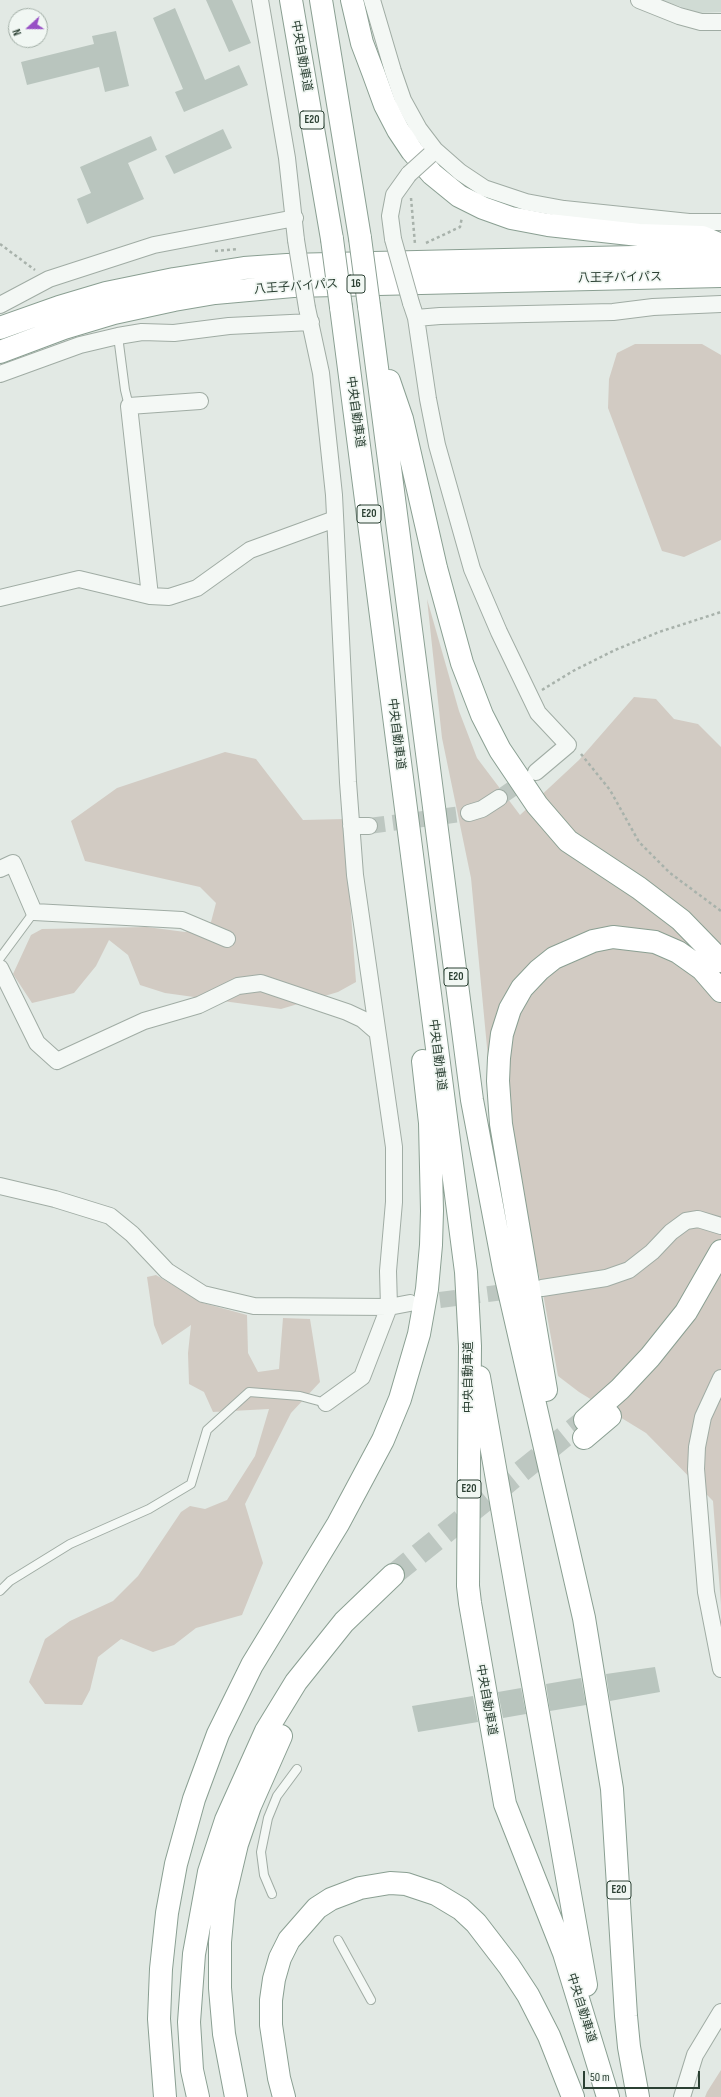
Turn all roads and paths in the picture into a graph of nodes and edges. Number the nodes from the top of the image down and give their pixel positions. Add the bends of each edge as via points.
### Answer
1 (260, 0) edge
2 (292, 0) edge
3 (322, 0) edge
4 (352, 0) edge
5 (372, 0) edge
6 (639, 0) edge
7 (721, 22) edge
8 (432, 152) junction
9 (411, 194) dead end
10 (295, 218) junction
11 (721, 222) edge
12 (0, 244) edge
13 (415, 244) dead end
14 (721, 244) edge
15 (721, 255) edge
16 (721, 276) edge
17 (49, 279) junction
18 (721, 304) edge
19 (0, 305) edge
20 (414, 311) junction
21 (309, 315) junction
22 (0, 328) edge
23 (372, 328) junction
24 (118, 336) junction
25 (0, 352) edge
26 (0, 374) edge
27 (200, 401) dead end
28 (129, 406) junction
29 (335, 518) junction
30 (150, 596) junction
31 (0, 598) edge
32 (721, 612) edge
33 (530, 697) junction
34 (394, 722) junction
35 (568, 744) junction
36 (536, 772) tunnel mouth
37 (499, 798) tunnel mouth
38 (469, 813) tunnel mouth
39 (351, 826) junction
40 (369, 826) tunnel mouth
41 (0, 869) edge
42 (721, 910) edge
43 (34, 912) junction
44 (227, 939) dead end
45 (0, 958) edge
46 (721, 961) edge
47 (0, 968) edge
48 (721, 990) edge
49 (377, 1032) junction
50 (0, 1186) edge
51 (721, 1226) edge
52 (721, 1251) edge
53 (721, 1282) edge
54 (542, 1288) dead end
55 (410, 1303) tunnel mouth
56 (389, 1307) junction
57 (468, 1315) junction
58 (721, 1378) edge
59 (326, 1403) joint
60 (0, 1591) edge
61 (584, 1618) junction
62 (721, 1669) edge
63 (297, 1769) dead end
64 (272, 1894) dead end
65 (338, 1940) dead end
66 (371, 2000) dead end
67 (721, 2012) edge
68 (605, 2087) edge
69 (165, 2097) edge
70 (198, 2097) edge
71 (236, 2097) edge
72 (284, 2097) edge
73 (573, 2097) edge
74 (638, 2097) edge
75 (682, 2097) edge

1 - 10 street
2 - 34 highway, 中央自動車道 / E20, bridge via 332,239
3 - 23 highway, E20, bridge
4 - 14 highway via 362,43 385,106 412,150 427,168 459,196 511,218 548,225 633,234 702,237
5 - 8 street via 403,100
6 - 7 street via 701,22
8 - 11 street via 484,188 526,202 572,210 689,222
8 - 20 street, bridge via 409,174 394,195 390,216 393,239
9 - 13 path
10 - 17 street via 154,245
10 - 21 street, bridge via 296,240
12 - 17 path
15 - 22 highway, 八王子バイパス / 16 via 244,268 181,277 106,293
16 - 25 highway, 八王子バイパス / 16 via 293,286 215,293 114,313
17 - 19 street
18 - 20 street via 653,307 613,312 440,316
20 - 33 street via 437,444 472,569
21 - 24 street via 174,333 142,332
21 - 29 street via 321,373
23 - 46 highway via 402,419 436,568 462,663 482,715 500,750 537,805 568,841 640,888 681,920
23 - 61 highway, E20 via 472,1100 504,1269
24 - 26 street via 80,345
24 - 28 lane
27 - 28 street
28 - 30 street
29 - 30 street via 250,550 197,588 169,597
29 - 39 street
30 - 31 street via 79,579
32 - 33 path via 615,650
33 - 35 street via 538,713
34 - 57 highway, 中央自動車道 / E20 via 466,1272
34 - 69 highway via 433,1174 431,1245 424,1311 407,1378 383,1440 341,1518 252,1665 218,1734 194,1799 176,1864 161,1969 159,2019
35 - 36 street
35 - 42 path via 580,753 610,790 639,842 670,873
37 - 38 street via 482,809
39 - 40 street
39 - 49 street via 355,875
41 - 43 street via 13,863
43 - 44 street via 182,920
43 - 45 lane
47 - 49 street via 37,1043 57,1061 144,1021 193,1007 238,986 261,983 347,1012 362,1019
48 - 61 highway via 702,969 678,952 655,942 613,937 593,941 554,958 539,970 522,988 510,1010 502,1034 498,1081 500,1124
49 - 56 street via 394,1147 394,1202 388,1271
50 - 56 street via 110,1216 132,1234 167,1271 203,1294 254,1306
51 - 54 street via 705,1220 692,1220 671,1232 630,1270 606,1278
52 - 53 highway via 686,1312 650,1357 585,1429 623,1405 657,1370 705,1310
55 - 56 street
56 - 59 street via 362,1376
57 - 68 highway
57 - 68 highway, 中央自動車道 / E20 via 468,1586 500,1783 510,1818 564,1953
58 - 62 street via 703,1417 696,1469 706,1592
59 - 60 lane via 300,1396 249,1392 207,1430 191,1484 149,1509 70,1544 10,1581
61 - 74 highway, E20 via 612,1789 626,2016
63 - 64 lane via 277,1796 268,1818 261,1852 264,1875
65 - 66 lane
67 - 75 street via 695,2055
70 - 71 highway via 192,2070 190,2022 194,1954 209,1872 226,1820 266,1731 296,1682 344,1622 395,1583 312,1685 291,1717 268,1762 236,1844 224,1899 219,1964 224,2034
72 - 73 highway via 271,2025 271,2000 280,1958 289,1940 317,1908 331,1899 360,1888 390,1883 406,1884 436,1894 461,1909 476,1923 528,1995 549,2036

